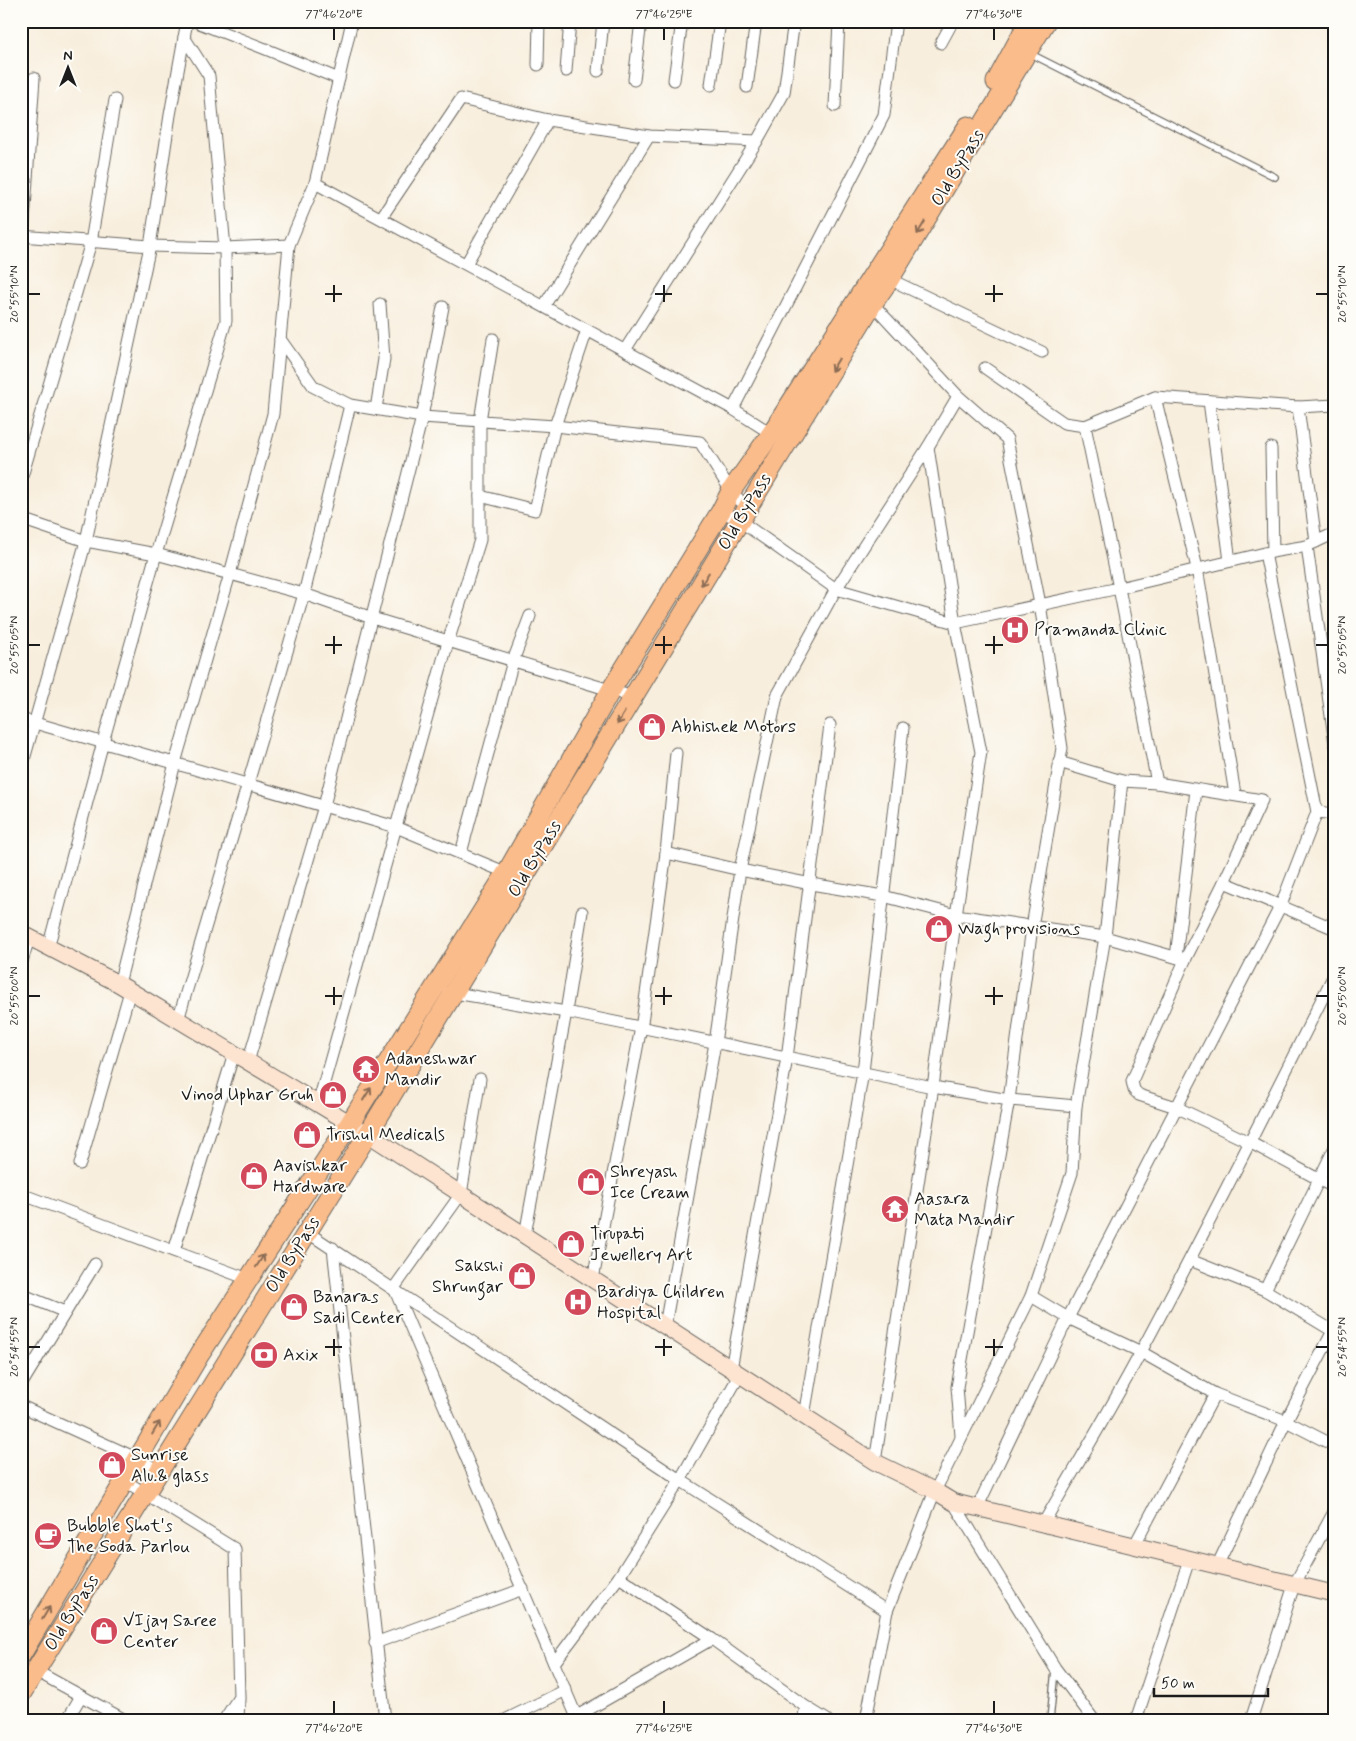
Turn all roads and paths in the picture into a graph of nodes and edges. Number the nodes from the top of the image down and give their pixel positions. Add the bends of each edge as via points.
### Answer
1 (187, 21) edge
2 (194, 21) edge
3 (352, 21) edge
4 (540, 21) edge
5 (570, 21) edge
6 (604, 21) edge
7 (641, 21) edge
8 (682, 21) edge
9 (720, 21) edge
10 (756, 21) edge
11 (794, 21) edge
12 (839, 21) edge
13 (896, 21) edge
14 (954, 21) edge
15 (1029, 21) edge
16 (1046, 21) edge
17 (184, 37) junction
18 (941, 43) dead end
19 (1022, 49) junction
20 (538, 65) dead end
21 (566, 71) dead end
22 (598, 71) dead end
23 (34, 78) dead end
24 (339, 79) junction
25 (634, 80) dead end
26 (674, 80) dead end
27 (711, 85) dead end
28 (747, 87) dead end
29 (115, 100) dead end
30 (834, 106) dead end
31 (548, 120) junction
32 (649, 136) junction
33 (757, 141) junction
34 (1275, 177) dead end
35 (315, 183) junction
36 (381, 218) junction
37 (22, 238) edge
38 (91, 242) junction
39 (289, 245) junction
40 (150, 246) junction
41 (225, 248) junction
42 (466, 264) junction
43 (882, 276) junction
44 (867, 298) junction
45 (380, 304) dead end
46 (544, 306) junction
47 (443, 307) dead end
48 (587, 330) junction
49 (280, 339) junction
50 (493, 340) dead end
51 (625, 350) junction
52 (1042, 352) dead end
53 (985, 368) dead end
54 (958, 396) junction
55 (1155, 397) junction
56 (1209, 401) junction
57 (350, 405) junction
58 (1335, 405) edge
59 (1298, 407) junction
60 (376, 409) junction
61 (733, 409) junction
62 (422, 417) junction
63 (480, 421) junction
64 (555, 426) junction
65 (1085, 426) junction
66 (779, 439) junction
67 (928, 448) junction
68 (1271, 448) dead end
69 (21, 480) edge
70 (731, 491) junction
71 (480, 496) junction
72 (721, 511) junction
73 (744, 515) junction
74 (21, 519) edge
75 (1335, 533) edge
76 (86, 540) junction
77 (1311, 544) junction
78 (1269, 552) junction
79 (156, 554) junction
80 (1230, 561) junction
81 (1197, 568) junction
82 (230, 574) junction
83 (1119, 588) junction
84 (836, 589) junction
85 (304, 594) junction
86 (1040, 604) junction
87 (530, 616) dead end
88 (372, 618) junction
89 (954, 623) junction
90 (448, 642) junction
91 (513, 661) junction
92 (611, 690) junction
93 (634, 697) junction
94 (21, 718) edge
95 (35, 723) junction
96 (830, 725) dead end
97 (904, 728) dead end
98 (103, 742) junction
99 (1335, 744) edge
100 (676, 754) dead end
101 (1059, 762) junction
102 (175, 763) junction
103 (21, 770) edge
104 (1122, 781) junction
105 (1157, 783) junction
106 (248, 784) junction
107 (1196, 790) junction
108 (1235, 794) junction
109 (324, 806) junction
110 (1318, 812) junction
111 (1335, 814) edge
112 (396, 827) junction
113 (461, 853) junction
114 (666, 853) junction
115 (740, 870) junction
116 (514, 876) junction
117 (1224, 882) junction
118 (811, 884) junction
119 (883, 896) junction
120 (1281, 905) junction
121 (582, 912) dead end
122 (956, 915) junction
123 (1032, 927) junction
124 (1335, 929) edge
125 (25, 935) edge
126 (1105, 937) junction
127 (48, 948) junction
128 (1181, 958) junction
129 (21, 964) edge
130 (1335, 973) edge
131 (124, 988) junction
132 (434, 988) junction
133 (453, 994) junction
134 (566, 1012) junction
135 (178, 1020) junction
136 (640, 1028) junction
137 (715, 1043) junction
138 (241, 1057) junction
139 (788, 1058) junction
140 (863, 1072) junction
141 (480, 1078) dead end
142 (933, 1087) junction
143 (1009, 1100) junction
144 (318, 1104) junction
145 (1076, 1106) junction
146 (1176, 1107) junction
147 (350, 1123) junction
148 (368, 1134) junction
149 (1251, 1143) junction
150 (1335, 1147) edge
151 (80, 1164) dead end
152 (1319, 1181) junction
153 (1335, 1188) edge
154 (21, 1194) edge
155 (462, 1194) junction
156 (308, 1232) junction
157 (525, 1235) junction
158 (333, 1248) junction
159 (174, 1251) junction
160 (1190, 1260) junction
161 (94, 1264) dead end
162 (248, 1279) junction
163 (593, 1279) junction
164 (394, 1288) junction
165 (1265, 1290) junction
166 (21, 1294) edge
167 (1031, 1296) junction
168 (65, 1312) junction
169 (1068, 1318) junction
170 (665, 1326) junction
171 (1334, 1329) edge
172 (1141, 1352) junction
173 (736, 1371) junction
174 (21, 1385) edge
175 (1214, 1394) junction
176 (21, 1406) edge
177 (804, 1416) junction
178 (1286, 1422) junction
179 (960, 1436) junction
180 (1335, 1446) edge
181 (138, 1459) junction
182 (875, 1462) junction
183 (159, 1471) junction
184 (680, 1480) junction
185 (125, 1481) junction
186 (935, 1490) junction
187 (145, 1495) junction
188 (953, 1502) junction
189 (977, 1508) junction
190 (1335, 1510) edge
191 (1044, 1524) junction
192 (1134, 1546) junction
193 (1189, 1560) junction
194 (1217, 1566) junction
195 (620, 1576) junction
196 (1294, 1585) junction
197 (522, 1589) junction
198 (1335, 1594) edge
199 (887, 1611) junction
200 (712, 1639) junction
201 (375, 1643) junction
202 (21, 1655) edge
203 (554, 1663) junction
204 (1055, 1668) junction
205 (36, 1671) junction
206 (566, 1690) junction
207 (21, 1694) edge
208 (81, 1696) junction
209 (240, 1697) junction
210 (806, 1707) junction
211 (578, 1718) edge
212 (67, 1720) edge
213 (125, 1720) edge
214 (224, 1720) edge
215 (238, 1720) edge
216 (384, 1720) edge
217 (505, 1720) edge
218 (803, 1720) edge
219 (827, 1720) edge
220 (866, 1720) edge
221 (1050, 1720) edge
222 (1094, 1720) edge
223 (1136, 1720) edge
224 (1251, 1720) edge

1 - 17 street
2 - 24 street
3 - 24 street
4 - 20 street
5 - 21 street
6 - 22 street
7 - 25 street
8 - 26 street
9 - 27 street
10 - 28 street
11 - 33 street via 784,93
12 - 30 street
13 - 61 street via 884,115
14 - 18 street
15 - 19 main road, Old ByPass
16 - 19 main road, Old ByPass
17 - 40 street
17 - 41 street via 209,76
19 - 34 lane
19 - 43 main road, Old ByPass via 994,86
23 - 37 street
24 - 35 street
29 - 38 street
31 - 32 street
31 - 36 street via 462,99
31 - 42 street
32 - 33 street
32 - 46 street
33 - 51 street
35 - 36 street
35 - 39 street
36 - 42 street
37 - 38 street
38 - 40 street
38 - 69 street
39 - 41 street
39 - 49 street
40 - 41 street
40 - 76 street
41 - 79 street via 226,321
42 - 46 street
43 - 44 main road, Old ByPass
43 - 52 street
44 - 54 street
44 - 66 main road, Old ByPass
45 - 60 street via 384,359
46 - 48 street
47 - 62 street
48 - 51 street
48 - 64 street
49 - 57 street via 314,387
49 - 82 street via 273,414
50 - 63 street
51 - 61 street
53 - 65 street via 1064,423
54 - 67 street
54 - 86 street via 1007,439
55 - 56 street
55 - 65 street
55 - 81 street
56 - 59 street
56 - 80 street
57 - 60 street
57 - 85 street
58 - 59 street
59 - 77 street
60 - 62 street
61 - 66 street
62 - 63 street
62 - 88 street
63 - 64 street
63 - 71 street
64 - 70 street via 700,442
64 - 71 street via 535,510
65 - 83 street
66 - 70 main road, Old ByPass
66 - 73 main road, Old ByPass
67 - 84 street
67 - 89 street
68 - 78 street
70 - 72 main road, Old ByPass
70 - 73 street
71 - 90 street via 480,540
72 - 73 street
72 - 92 main road, Old ByPass
73 - 84 street
73 -> 93 main road, Old ByPass
74 - 76 street
75 - 77 street
76 - 79 street
76 - 95 street
77 - 78 street
77 - 99 street
78 - 80 street
78 - 110 street
79 - 82 street
79 - 98 street
80 - 81 street
81 - 83 street
81 - 108 street
82 - 85 street
82 - 102 street
83 - 86 street
83 - 105 street
84 - 89 street
84 - 115 street via 777,696
85 - 88 street
85 - 106 street
86 - 89 street
86 - 101 street via 1062,748
87 - 91 street
88 - 90 street
88 - 109 street
89 - 122 street via 981,752
90 - 91 street
90 - 112 street
91 - 92 street
91 - 113 street
92 - 93 street
92 - 116 main road, Old ByPass
93 -> 116 main road, Old ByPass
94 - 95 street
95 - 98 street
95 - 103 street
96 - 118 street
97 - 119 street
98 - 102 street
98 - 127 street
100 - 114 street
101 - 104 street
101 - 123 street
102 - 106 street
102 - 131 street
104 - 105 street
104 - 126 street
105 - 107 street
106 - 109 street
106 - 135 street
107 - 108 street
107 - 128 street
108 - 117 street via 1262,800
109 - 112 street
109 - 138 street
110 - 111 street
110 - 120 street
112 - 113 street
112 - 144 street
113 - 116 street
114 - 115 street
114 - 136 street
115 - 118 street
115 - 137 street
116 - 132 main road, Old ByPass
116 - 133 main road, Old ByPass
117 - 120 street
117 - 128 street
118 - 119 street
118 - 139 street
119 - 122 street
119 - 140 street
120 - 124 street
120 - 146 street
121 - 134 street
122 - 123 street
122 - 142 street
123 - 126 street
123 - 143 street
125 - 127 main road
125 - 129 street
126 - 128 street
126 - 145 street
127 - 131 main road
128 - 146 street via 1132,1081 1139,1095
130 - 149 street
131 - 135 main road
131 - 151 street
132 - 133 street
147 -> 132 main road, Old ByPass
133 - 134 street
133 - 148 main road, Old ByPass
134 - 136 street
134 - 157 street
135 - 138 main road
136 - 137 street
136 - 163 street
137 - 139 street
137 - 170 street
138 - 144 main road
138 - 159 street
139 - 140 street
139 - 173 street
140 - 142 street
140 - 177 street
141 - 155 street
142 - 143 street
142 - 182 street
143 - 145 street
143 - 179 street via 957,1387
144 - 147 main road
145 - 167 street via 1072,1173
146 - 149 street
146 - 169 street
147 - 148 main road
162 -> 147 main road, Old ByPass
148 - 155 main road
148 - 156 main road, Old ByPass
149 - 152 street
149 - 160 street
150 - 152 street
152 - 153 street
152 - 165 street
154 - 159 street
155 - 157 main road
155 - 164 street
156 - 158 street
156 - 183 main road, Old ByPass
157 - 163 main road
158 - 164 street
158 - 201 street
159 - 162 street
160 - 165 street
160 - 172 street
161 - 168 street
181 -> 162 main road, Old ByPass
163 - 170 main road
164 - 184 street
164 - 197 street
165 - 171 street
166 - 168 street
167 - 169 street
167 - 179 street
168 - 174 street
169 - 172 street
169 - 189 street
170 - 173 main road
171 - 178 street
172 - 175 street
172 - 191 street
173 - 177 main road
173 - 184 street
175 - 178 street
175 - 192 street
176 - 181 street
177 - 182 main road
178 - 180 street
178 - 194 street
179 - 186 street
181 - 183 street
181 - 185 main road, Old ByPass
182 - 186 main road
183 - 187 main road, Old ByPass
184 - 195 street
184 - 199 street
185 - 187 street
202 -> 185 main road, Old ByPass
186 - 188 main road
186 - 199 street
187 - 205 main road, Old ByPass
187 - 209 street via 235,1549
188 - 189 main road
188 - 204 street
189 - 191 main road
190 - 196 street
191 - 192 main road
192 - 193 main road
193 - 194 main road
193 - 223 street
194 - 196 main road
195 - 200 street
195 - 203 street
196 - 198 main road
196 - 224 street
197 - 201 street
197 - 203 street
199 - 220 street
200 - 210 street
200 - 211 street
201 - 216 street
203 - 206 street
204 - 221 lane
204 - 222 street
205 - 207 main road, Old ByPass
205 - 208 street
206 - 211 street
206 - 217 street
208 - 212 street
208 - 213 street
209 - 214 street
209 - 215 street
210 - 218 street
210 - 219 street

